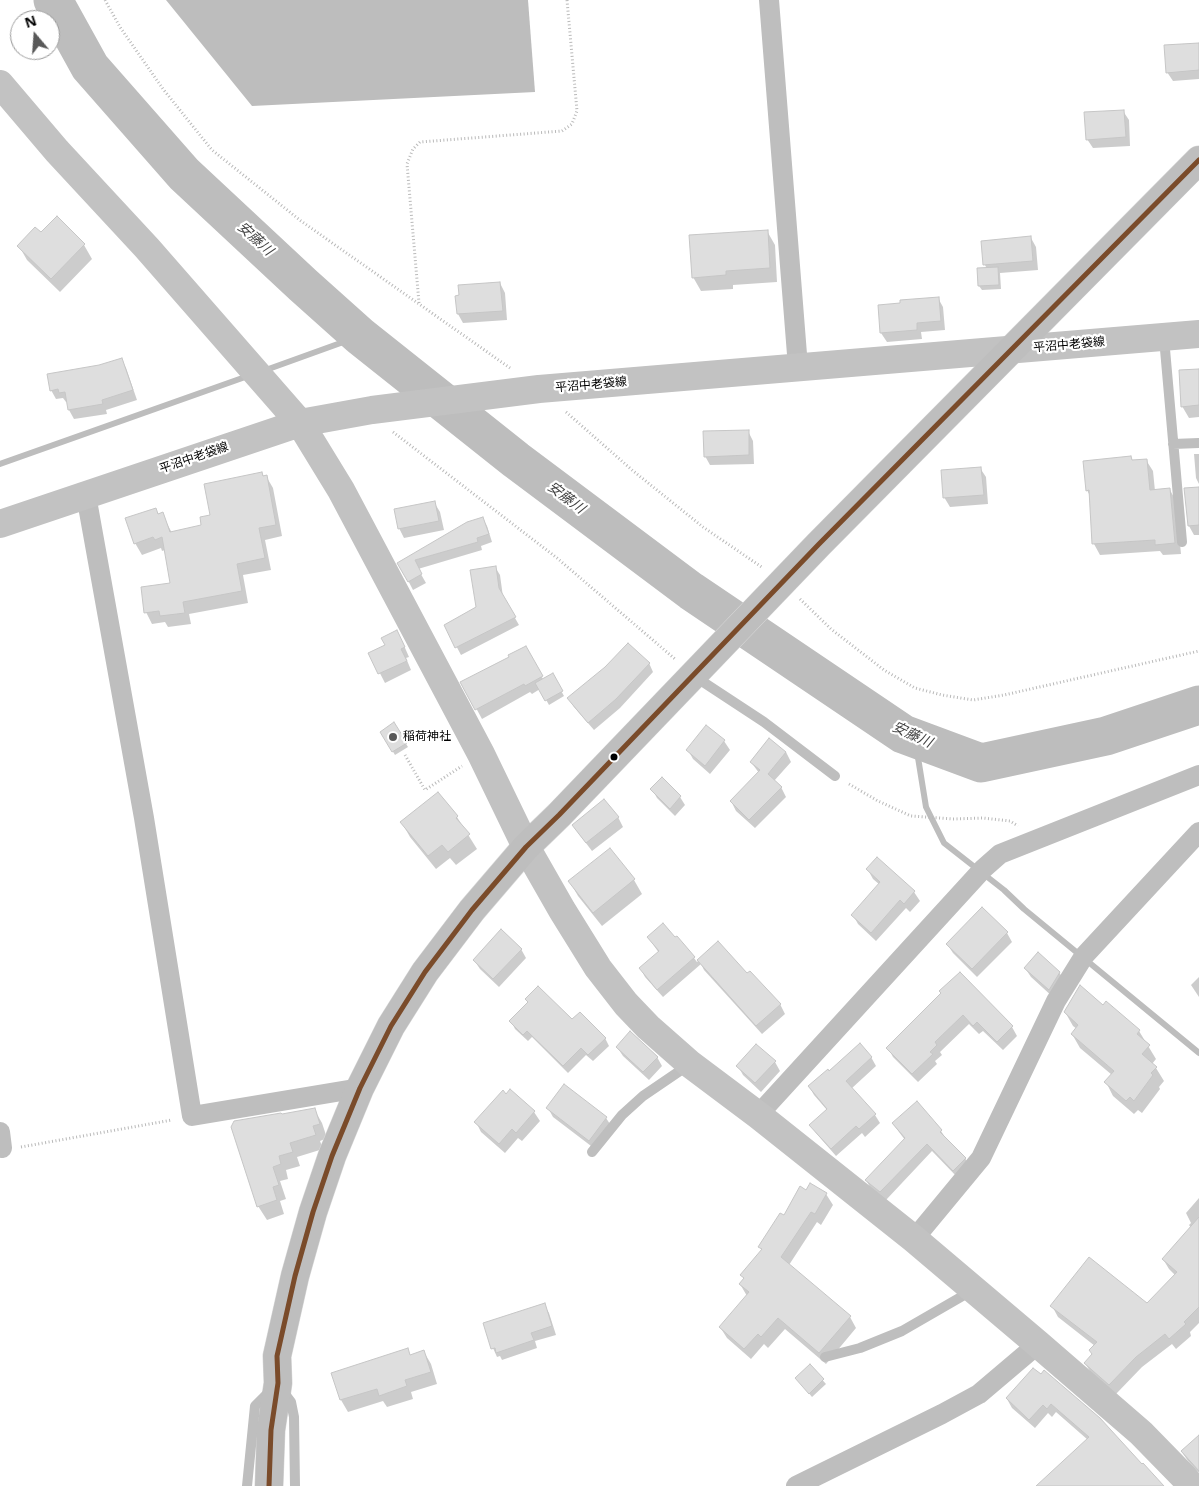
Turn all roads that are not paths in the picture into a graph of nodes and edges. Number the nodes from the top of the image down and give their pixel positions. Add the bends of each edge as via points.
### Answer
1 (769, 0) edge
2 (0, 84) edge
3 (1199, 160) edge
4 (1199, 334) edge
5 (1163, 337) junction
6 (1010, 350) junction
7 (798, 367) junction
8 (300, 423) junction
9 (1199, 443) edge
10 (1173, 444) junction
11 (86, 495) junction
12 (0, 524) edge
13 (1182, 542) dead end
14 (699, 669) junction
15 (1199, 775) edge
16 (835, 776) road end
17 (1198, 834) edge
18 (526, 847) junction
19 (690, 1064) junction
20 (360, 1088) junction
21 (758, 1115) junction
22 (592, 1152) dead end
23 (914, 1239) junction
24 (974, 1289) junction
25 (1038, 1344) junction
26 (825, 1357) dead end
27 (278, 1383) junction
28 (247, 1486) edge
29 (269, 1486) edge
30 (295, 1486) edge
31 (796, 1486) edge
32 (1191, 1486) edge

1 - 7 street
2 - 8 street
3 - 6 main road
4 - 5 street, 平沼中老袋線
5 - 6 street, 平沼中老袋線
5 - 10 lane
6 - 7 street, 平沼中老袋線
6 - 14 main road
7 - 8 street, 平沼中老袋線 via 532,390 368,410
8 - 11 street, 平沼中老袋線
8 - 18 street via 341,490 481,754
9 - 10 lane
10 - 13 lane
11 - 12 street, 平沼中老袋線
11 - 20 street via 144,818 192,1116
14 - 16 lane
14 - 18 main road
15 - 21 street via 1000,854
17 - 23 street via 1084,956 1056,1001 981,1158
18 - 19 street via 598,968 648,1027
18 - 20 main road via 425,972 391,1026
19 - 21 street
19 - 22 lane via 622,1115
20 - 27 main road via 313,1212 277,1356
21 - 23 street
23 - 24 street
24 - 25 street
24 - 26 lane via 902,1331 860,1348
25 - 31 street via 980,1394
25 - 32 street via 1142,1433
27 - 28 lane via 255,1406
27 - 29 main road via 271,1430
27 - 30 lane via 291,1402 294,1417

